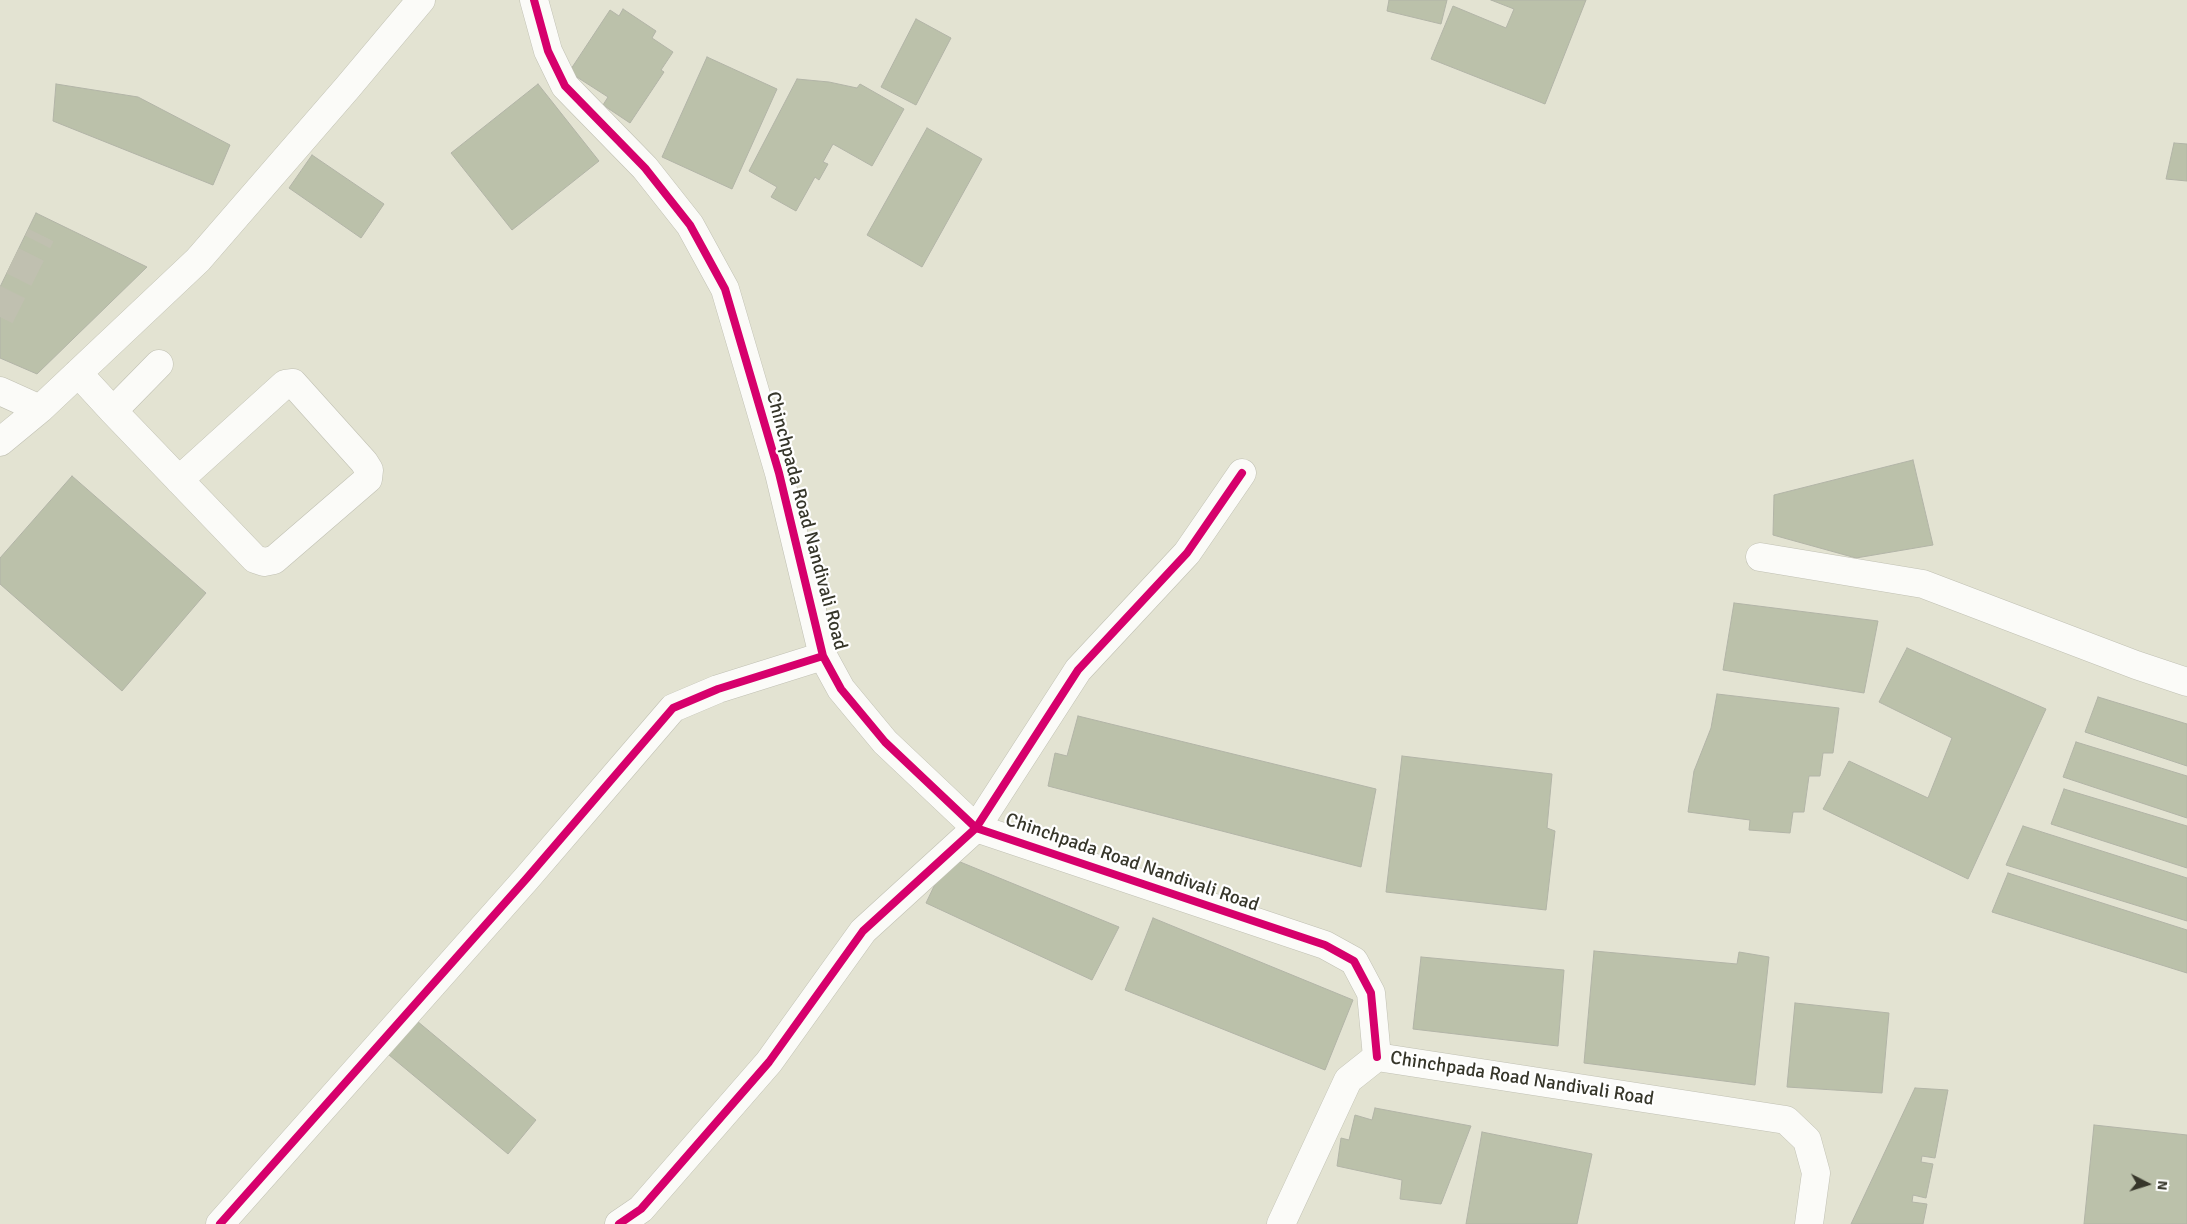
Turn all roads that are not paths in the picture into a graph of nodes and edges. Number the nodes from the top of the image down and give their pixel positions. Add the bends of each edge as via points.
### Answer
1 (421, 0) edge
2 (534, 0) edge
3 (160, 364) dead end
4 (78, 373) junction
5 (0, 391) edge
6 (40, 409) junction
7 (113, 411) junction
8 (0, 442) edge
9 (1242, 473) dead end
10 (180, 480) junction
11 (1760, 557) dead end
12 (824, 656) junction
13 (2187, 682) edge
14 (976, 828) junction
15 (1377, 1057) junction
16 (220, 1224) edge
17 (619, 1224) edge
18 (1281, 1224) edge
19 (1809, 1224) edge

1 - 4 street via 198,260
2 - 12 street, Chinchpada Road Nandivali Road via 548,51 565,86 645,168 690,225 725,289 778,473
3 - 7 street
4 - 6 street
4 - 7 street
5 - 6 street
6 - 8 street
7 - 10 street
9 - 14 street via 1187,553 1078,670
10 - 10 street via 255,559 264,562 274,560 361,485 368,478 369,470 293,383 285,384
11 - 13 street via 1923,584
12 - 14 street, Chinchpada Road Nandivali Road via 841,689 885,742
12 - 16 street via 718,689 673,708
14 - 15 street, Chinchpada Road Nandivali Road via 1325,945 1354,961 1371,993
14 - 17 street via 863,931 769,1062 641,1209
15 - 18 street via 1348,1080
15 - 19 street, Chinchpada Road Nandivali Road via 1786,1120 1806,1140 1816,1172

